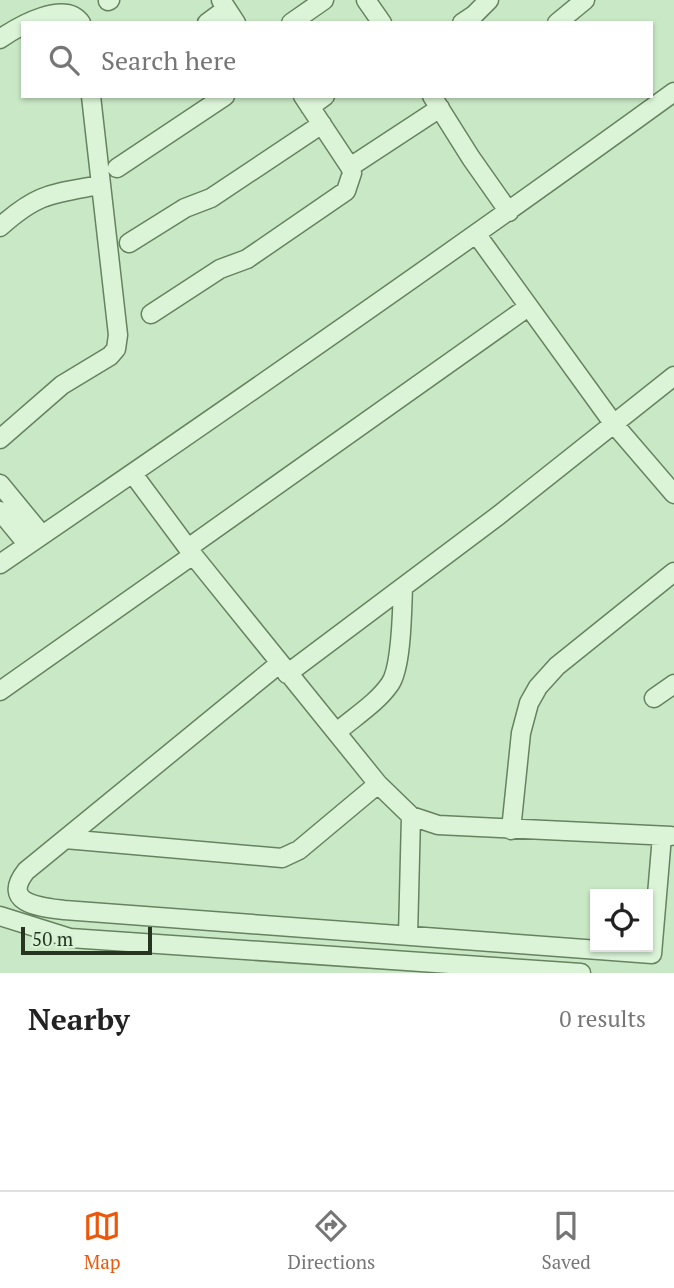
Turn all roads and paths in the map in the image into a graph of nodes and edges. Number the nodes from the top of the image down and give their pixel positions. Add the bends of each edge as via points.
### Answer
1 (324, 0) edge
2 (366, 0) edge
3 (489, 0) edge
4 (584, 0) edge
5 (228, 11) edge
6 (471, 15) edge
7 (25, 21) edge
8 (80, 21) edge
9 (210, 21) edge
10 (293, 21) edge
11 (381, 21) edge
12 (559, 21) edge
13 (21, 24) edge
14 (0, 39) edge
15 (674, 92) edge
16 (91, 98) edge
17 (222, 98) edge
18 (306, 102) edge
19 (436, 102) edge
20 (322, 124) junction
21 (350, 167) junction
22 (117, 168) dead end
23 (100, 185) junction
24 (514, 209) junction
25 (0, 227) edge
26 (477, 235) junction
27 (129, 243) dead end
28 (528, 307) junction
29 (151, 314) dead end
30 (674, 376) edge
31 (613, 423) junction
32 (0, 439) edge
33 (133, 474) junction
34 (0, 484) edge
35 (674, 494) edge
36 (0, 511) edge
37 (35, 540) junction
38 (190, 552) junction
39 (0, 564) edge
40 (674, 572) edge
41 (403, 587) junction
42 (283, 669) junction
43 (674, 684) edge
44 (0, 691) edge
45 (654, 698) dead end
46 (337, 732) junction
47 (378, 784) junction
48 (411, 816) junction
49 (511, 830) junction
50 (668, 836) edge
51 (65, 839) junction
52 (0, 916) edge
53 (408, 936) junction
54 (581, 973) edge

1 - 10 street
2 - 11 street
3 - 6 street
4 - 12 street
5 - 9 street
7 - 8 street via 38,12 62,6
13 - 14 street
15 - 24 street
16 - 23 street
17 - 22 street
18 - 20 street
19 - 21 street
19 - 24 street
20 - 21 street
20 - 27 street via 211,198 185,208
21 - 29 street via 350,183 339,197 247,259 220,269
23 - 25 street via 47,194
23 - 32 street via 116,349 62,385
24 - 26 street
26 - 28 street
26 - 33 street
28 - 31 street
28 - 38 street
30 - 31 street
31 - 35 street
31 - 41 street
33 - 37 street
33 - 38 street
34 - 37 street
36 - 37 street
37 - 39 street
38 - 42 street
38 - 44 street
40 - 49 street via 557,666 538,687 521,733
41 - 42 street
41 - 46 street via 394,678
42 - 46 street
42 - 51 street
43 - 45 street
46 - 47 street
47 - 48 street
47 - 51 street via 299,850 282,858
48 - 49 street via 438,825
48 - 53 street
49 - 50 street
50 - 53 street via 652,954
51 - 53 street via 20,877 16,892 25,903 76,911
52 - 54 street via 71,938

